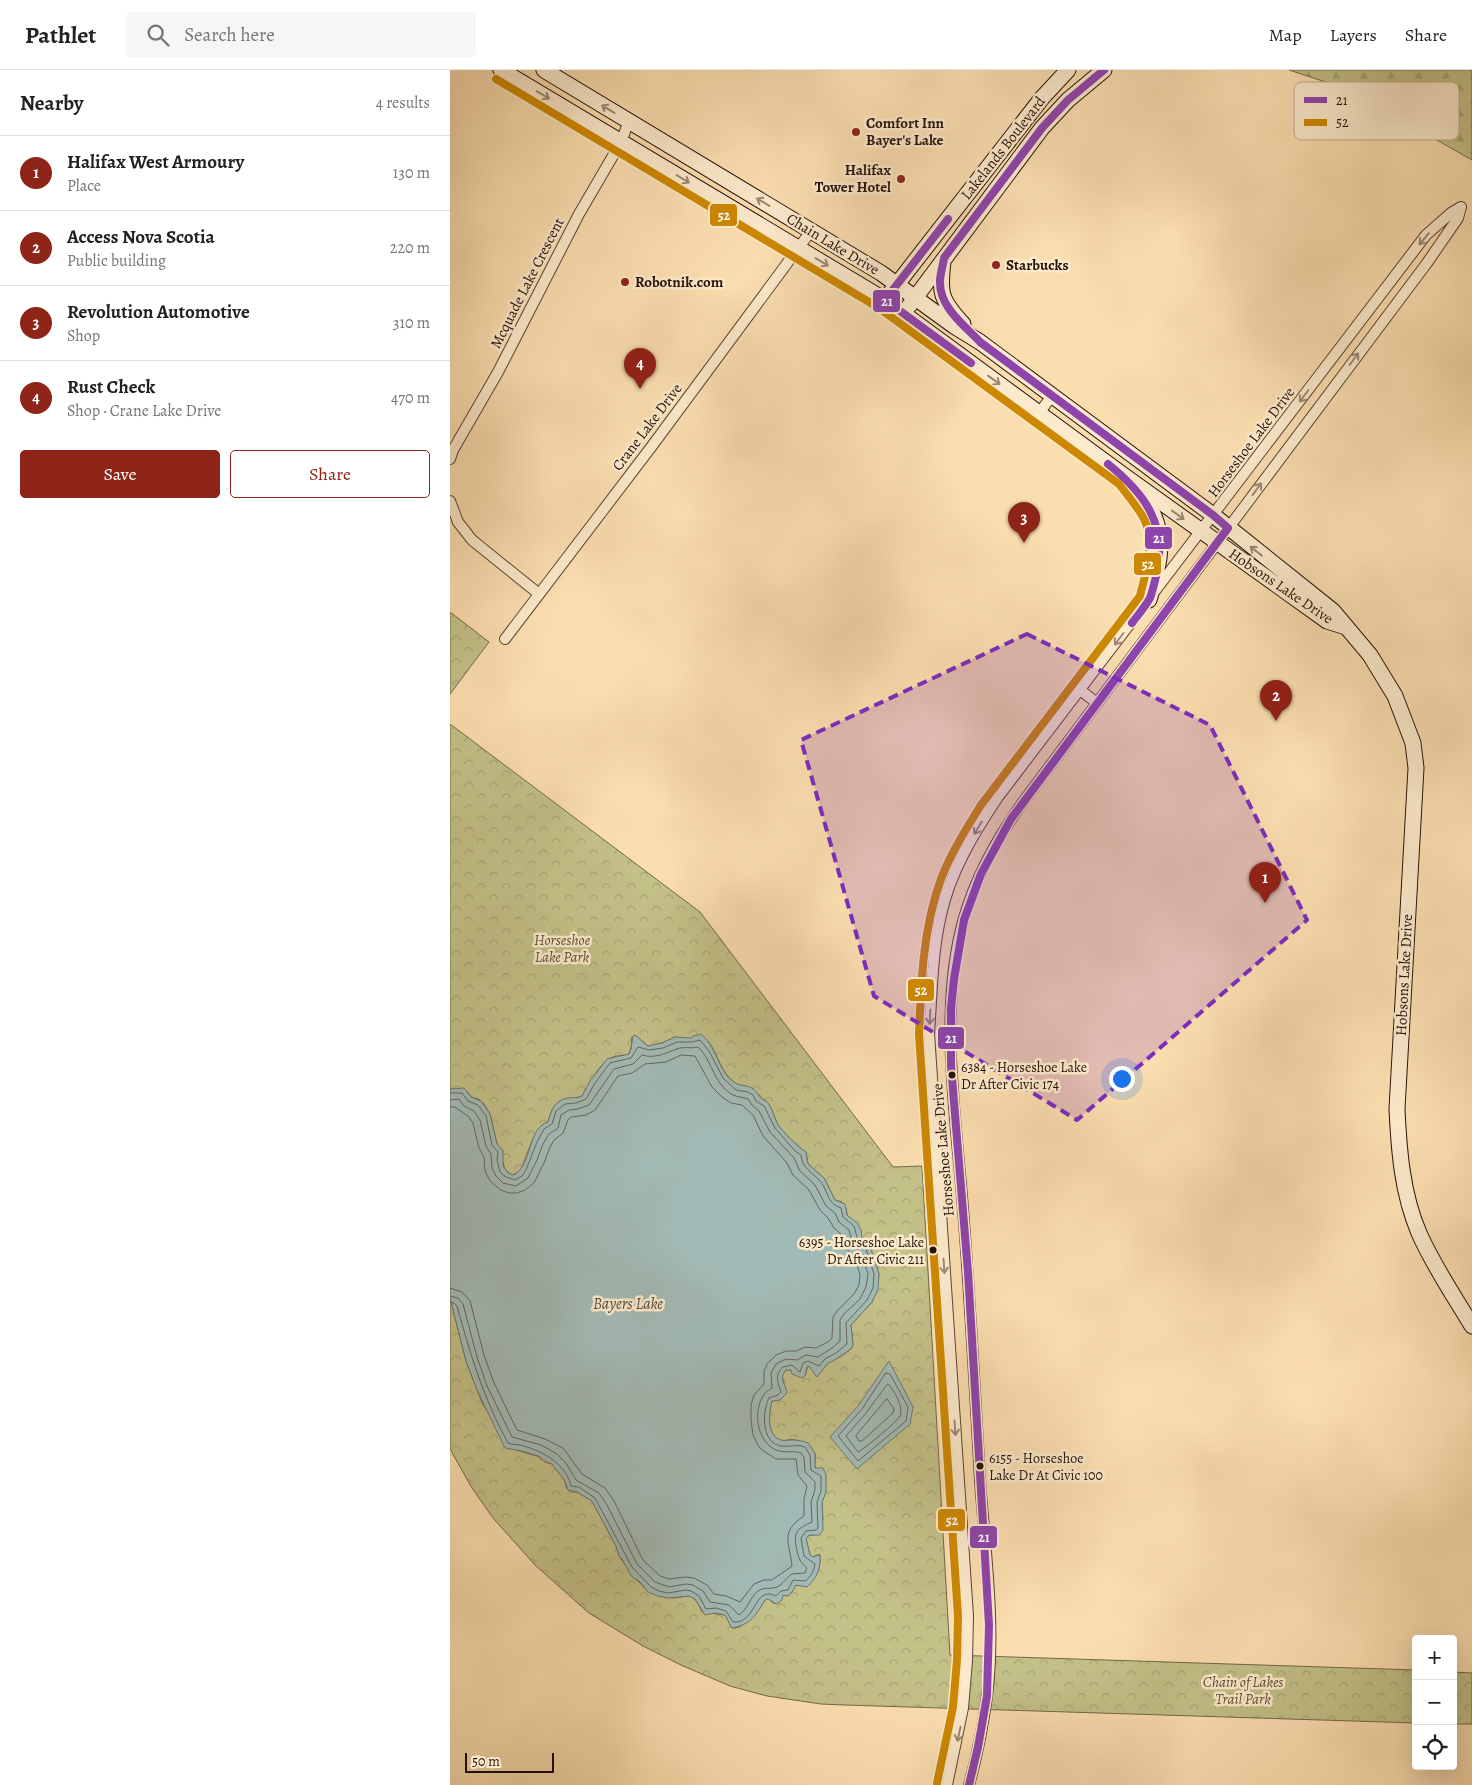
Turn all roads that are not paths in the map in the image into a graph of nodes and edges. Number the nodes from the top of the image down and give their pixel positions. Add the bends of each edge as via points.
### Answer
1 (501, 70) edge
2 (544, 70) edge
3 (1068, 70) edge
4 (1104, 70) edge
5 (629, 121) junction
6 (621, 142) junction
7 (811, 231) junction
8 (799, 248) junction
9 (944, 258) junction
10 (897, 284) junction
11 (1386, 289) junction
12 (915, 298) junction
13 (885, 300) junction
14 (1399, 300) junction
15 (904, 313) junction
16 (980, 342) junction
17 (1318, 378) junction
18 (1332, 388) junction
19 (1052, 396) junction
20 (1038, 413) junction
21 (450, 459) edge
22 (1126, 477) junction
23 (450, 500) edge
24 (1213, 515) junction
25 (1228, 528) junction
26 (1201, 532) junction
27 (1217, 543) junction
28 (539, 594) junction
29 (1149, 600) junction
30 (1346, 627) junction
31 (505, 639) dead end
32 (1080, 690) junction
33 (1097, 703) junction
34 (1472, 1326) edge
35 (947, 1785) edge
36 (969, 1785) edge

1 -> 6 street, Chain Lake Drive
5 -> 2 street, Chain Lake Drive
3 - 10 street, Lakelands Boulevard via 1042,98
4 - 9 street, Lakelands Boulevard via 1068,100 1042,128
5 - 6 street, Mcquade Lake Crescent
7 -> 5 street, Chain Lake Drive
6 -> 8 street, Chain Lake Drive
6 - 21 street, Mcquade Lake Crescent via 579,214
7 - 8 street, Crane Lake Drive
7 - 10 street, Chain Lake Drive
8 -> 13 street, Chain Lake Drive
8 - 28 street, Crane Lake Drive
9 - 12 street, Lakelands Boulevard
9 - 16 street via 940,282 942,296 947,307
10 - 12 street, Chain Lake Drive
10 - 13 street, Lakelands Boulevard
11 - 14 street
14 -> 11 street, Horseshoe Lake Drive via 1458,218 1461,207 1426,235
11 - 17 street, Horseshoe Lake Drive
12 - 15 street, Lakelands Boulevard
12 - 16 street, Chain Lake Drive
13 - 15 street, Chain Lake Drive
18 -> 14 street, Horseshoe Lake Drive
15 -> 20 street, Chain Lake Drive
16 - 19 street, Chain Lake Drive
17 - 18 street
17 -> 24 street, Horseshoe Lake Drive
25 -> 18 street, Horseshoe Lake Drive
19 - 20 street
19 - 24 street, Chain Lake Drive
20 - 22 street, Chain Lake Drive
22 -> 26 street, Chain Lake Drive
22 - 29 street via 1154,516 1159,536 1160,557
23 - 28 street via 458,522 472,540
24 - 25 street, Chain Lake Drive
24 - 26 street, Horseshoe Lake Drive
25 - 27 street, Horseshoe Lake Drive
30 -> 25 street, Hobsons Lake Drive via 1333,610
26 - 27 street, Chain Lake Drive
26 - 29 street, Horseshoe Lake Drive
27 - 30 street, Hobsons Lake Drive via 1327,621
27 - 33 street, Horseshoe Lake Drive
28 - 31 street, Crane Lake Drive
29 -> 32 street, Horseshoe Lake Drive
30 - 34 street, Hobsons Lake Drive via 1370,655 1392,691 1414,749 1416,768 1397,1109 1398,1142 1403,1176 1419,1232
32 - 33 street
32 -> 35 street, Horseshoe Lake Drive via 977,829 952,879 941,914 933,973 929,1034 968,1616 962,1716
33 - 36 street, Horseshoe Lake Drive via 1023,802 990,855 972,893 964,920 954,979 951,1066 968,1272 989,1625 987,1696

